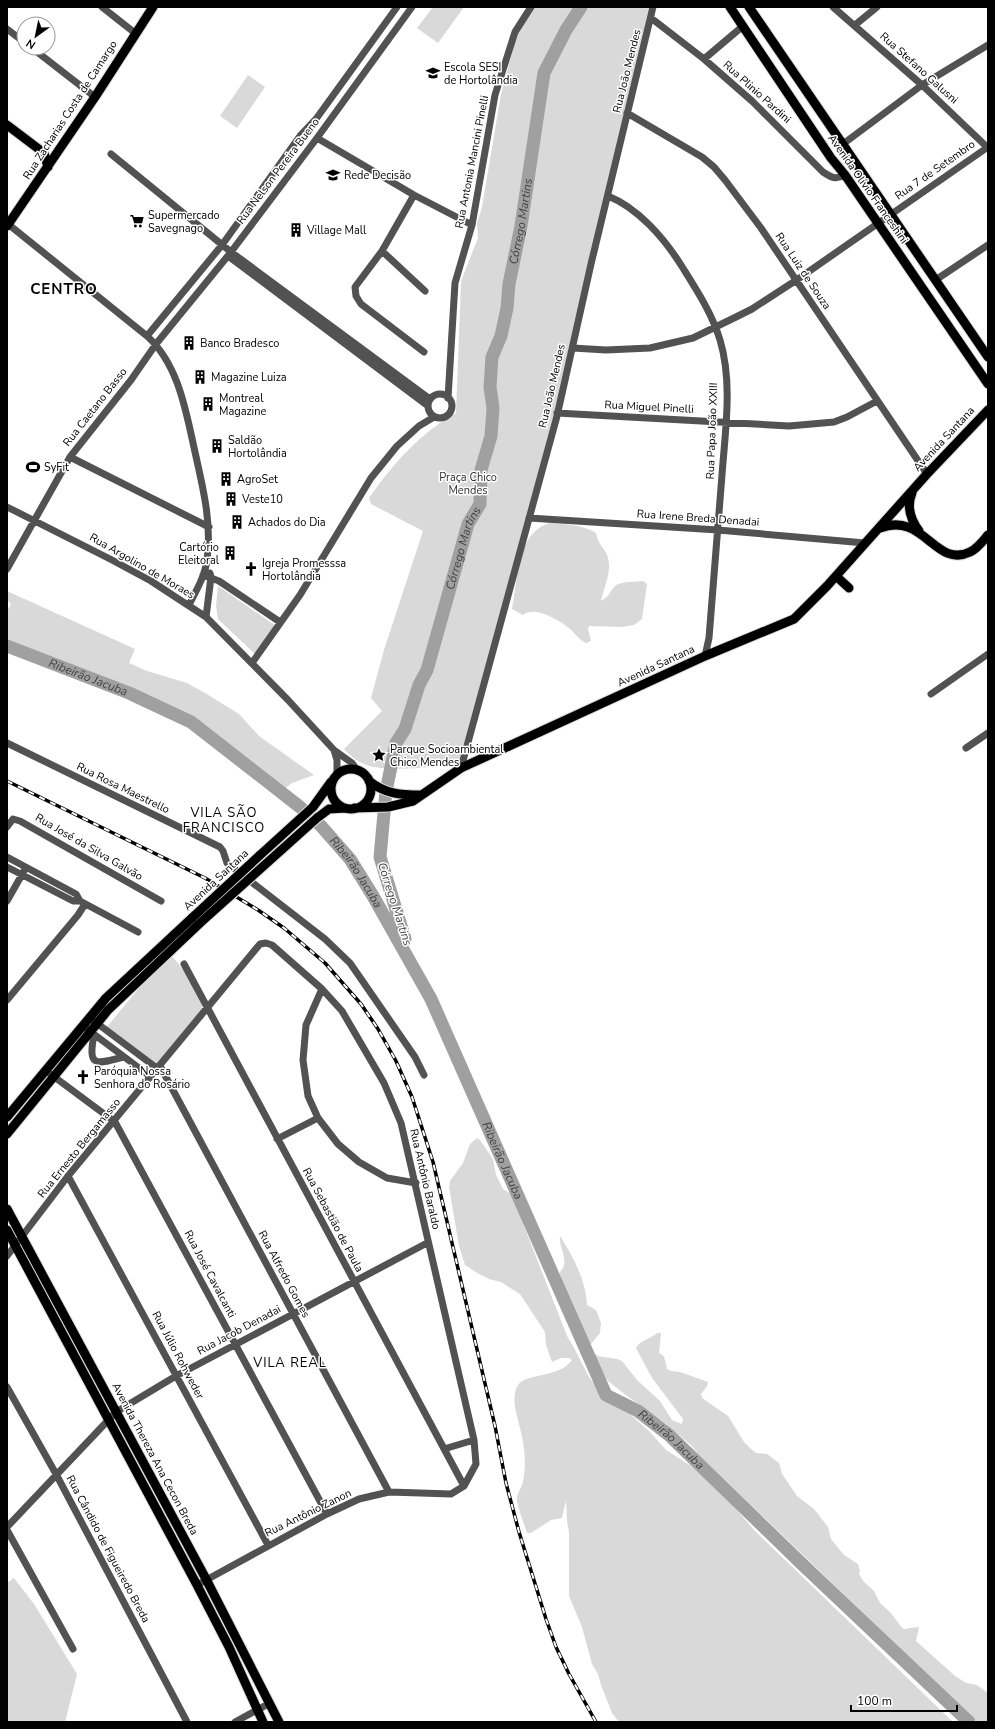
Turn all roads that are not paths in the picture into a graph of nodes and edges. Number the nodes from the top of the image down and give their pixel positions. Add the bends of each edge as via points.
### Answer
1 (102, 7) edge
2 (153, 7) edge
3 (397, 7) edge
4 (412, 7) edge
5 (531, 7) edge
6 (653, 7) edge
7 (730, 7) edge
8 (749, 7) edge
9 (833, 7) edge
10 (877, 7) edge
11 (651, 18) junction
12 (854, 25) junction
13 (743, 26) junction
14 (7, 29) edge
15 (135, 33) junction
16 (16, 36) edge
17 (988, 45) edge
18 (42, 56) edge
19 (704, 59) junction
20 (922, 85) junction
21 (95, 97) junction
22 (627, 113) junction
23 (7, 124) edge
24 (317, 138) junction
25 (842, 144) junction
26 (988, 147) edge
27 (61, 148) junction
28 (44, 153) junction
29 (111, 154) dead end
30 (48, 167) junction
31 (846, 175) junction
32 (414, 195) junction
33 (608, 196) junction
34 (890, 214) junction
35 (878, 223) junction
36 (7, 225) edge
37 (472, 225) junction
38 (222, 245) junction
39 (988, 245) edge
40 (382, 252) junction
41 (229, 254) junction
42 (936, 280) junction
43 (795, 281) junction
44 (425, 291) dead end
45 (715, 326) junction
46 (147, 336) junction
47 (156, 344) junction
48 (572, 348) junction
49 (424, 352) dead end
50 (988, 357) edge
51 (988, 384) edge
52 (448, 398) junction
53 (877, 401) junction
54 (429, 403) junction
55 (988, 410) edge
56 (557, 413) junction
57 (434, 416) junction
58 (726, 422) junction
59 (70, 457) junction
60 (927, 474) junction
61 (917, 485) junction
62 (7, 507) edge
63 (529, 518) junction
64 (33, 520) junction
65 (208, 527) junction
66 (878, 529) junction
67 (718, 530) junction
68 (920, 533) junction
69 (988, 535) edge
70 (865, 543) junction
71 (7, 569) edge
72 (207, 576) junction
73 (836, 576) junction
74 (849, 588) dead end
75 (189, 605) junction
76 (206, 617) junction
77 (280, 622) junction
78 (709, 638) junction
79 (716, 652) junction
80 (988, 654) edge
81 (705, 656) junction
82 (252, 663) junction
83 (930, 694) dead end
84 (988, 733) edge
85 (7, 743) edge
86 (966, 748) dead end
87 (334, 750) junction
88 (461, 768) junction
89 (358, 771) junction
90 (334, 778) junction
91 (369, 782) junction
92 (421, 795) junction
93 (350, 808) junction
94 (7, 827) edge
95 (7, 857) edge
96 (7, 867) edge
97 (26, 868) junction
98 (22, 875) junction
99 (7, 901) edge
100 (161, 901) dead end
101 (83, 902) junction
102 (197, 920) junction
103 (138, 932) dead end
104 (260, 944) joint
105 (170, 946) junction
106 (184, 964) dead end
107 (322, 989) junction
108 (7, 1000) edge
109 (207, 1008) junction
110 (88, 1018) junction
111 (96, 1023) junction
112 (82, 1026) junction
113 (92, 1033) junction
114 (124, 1057) junction
115 (159, 1068) junction
116 (45, 1070) junction
117 (424, 1075) dead end
118 (55, 1076) junction
119 (151, 1077) junction
120 (7, 1117) edge
121 (318, 1118) junction
122 (115, 1122) junction
123 (7, 1134) edge
124 (277, 1139) junction
125 (68, 1176) junction
126 (416, 1183) junction
127 (7, 1209) edge
128 (7, 1230) edge
129 (23, 1237) junction
130 (428, 1243) junction
131 (16, 1246) junction
132 (7, 1256) edge
133 (354, 1281) junction
134 (293, 1314) junction
135 (236, 1345) junction
136 (176, 1376) junction
137 (7, 1388) edge
138 (116, 1412) junction
139 (108, 1420) junction
140 (474, 1440) junction
141 (444, 1449) junction
142 (56, 1474) junction
143 (464, 1486) junction
144 (389, 1492) junction
145 (326, 1514) junction
146 (7, 1529) edge
147 (268, 1545) junction
148 (206, 1579) junction
149 (197, 1585) junction
150 (73, 1649) dead end
151 (270, 1704) junction
152 (257, 1710) junction
153 (187, 1722) edge
154 (235, 1722) edge
155 (263, 1722) edge
156 (279, 1722) edge

1 - 15 street
2 - 15 main road, Rua Zacharias Costa de Camargo
3 - 38 street, Rua Nelson Pereira Bueno
4 - 24 street, Rua Nelson Pereira Bueno
5 - 37 street, Rua Antonia Mancini Pinelli via 515,32 496,95
6 - 11 street, Rua João Mendes
7 - 13 main road, Avenida Olívio Franceshini
8 - 25 main road, Avenida Olívio Franceshini
9 - 12 street, Rua Stefano Galusni
10 - 12 street
11 - 19 street, Rua Plinio Pardini
11 - 22 street, Rua João Mendes
12 - 20 street, Rua Stefano Galusni
13 - 19 street
13 - 31 main road, Avenida Olívio Franceshini via 831,158
14 - 16 street
15 - 21 main road, Rua Zacharias Costa de Camargo
17 - 20 street
18 - 21 street
19 - 31 street, Rua Plinio Pardini via 768,116 823,172 831,178 838,179
20 - 25 street
20 - 26 street, Rua Stefano Galusni
21 - 27 main road, Rua Zacharias Costa de Camargo
22 - 33 street, Rua João Mendes
22 - 43 street, Rua Luiz de Souza via 702,157 714,167 761,228
23 - 28 main road
24 - 32 street
24 - 41 street, Rua Nelson Pereira Bueno
25 - 34 main road, Avenida Olívio Franceshini
26 - 34 street, Rua 7 de Setembro
27 - 28 main road
27 - 30 main road, Rua Zacharias Costa de Camargo
28 - 30 main road
29 - 38 street
30 - 36 main road, Rua Zacharias Costa de Camargo
31 - 35 main road, Avenida Olívio Franceshini
32 - 37 street
32 - 40 street
33 - 45 street, Rua Papa João XXIII via 619,200 635,212 673,252
33 - 48 street, Rua João Mendes
34 - 35 street, Rua 7 de Setembro
34 - 42 main road, Avenida Olívio Franceshini
35 - 43 street, Rua 7 de Setembro
35 - 51 main road, Avenida Olívio Franceshini
36 - 46 street
37 - 52 street, Rua Antonia Mancini Pinelli via 455,283
38 - 41 street
38 - 46 street, Rua Nelson Pereira Bueno
39 - 42 street
40 - 44 street
40 - 49 street via 355,287 356,296 361,304
41 - 47 street, Rua Nelson Pereira Bueno
41 - 54 street
42 - 50 main road, Avenida Olívio Franceshini
43 - 45 street, Rua 7 de Setembro via 752,309
43 - 53 street, Rua Luiz de Souza
45 - 48 street, Rua 7 de Setembro via 693,338 650,348
45 - 58 street, Rua Papa João XXIII via 725,364
46 - 47 street
47 - 59 street, Rua Caetano Basso
47 - 65 street via 173,374 184,406 207,507
48 - 56 street, Rua João Mendes
52 - 54 street via 440,394
52 - 57 street via 452,406 449,414 442,418
53 - 58 street, Rua Miguel Pinelli via 848,417 827,423 789,426
53 - 60 street, Rua Luiz de Souza
54 - 57 street via 429,410
55 - 60 main road, Avenida Santana
56 - 58 street, Rua Miguel Pinelli
56 - 63 street, Rua João Mendes
57 - 77 street via 396,446 371,478 300,595
58 - 67 street, Rua Papa João XXIII
59 - 64 street, Rua Caetano Basso
59 - 65 street
60 - 61 main road, Avenida Santana
61 - 66 main road, Avenida Santana
61 - 68 main road, Avenida Santana via 911,496 909,508
62 - 64 street, Rua Argolino de Moraes
63 - 67 street, Rua Irene Breda Denadai
63 - 88 street, Rua João Mendes
64 - 71 street, Rua Caetano Basso
64 - 75 street, Rua Argolino de Moraes via 112,560
65 - 72 street
66 - 68 main road, Avenida Santana via 897,524
66 - 70 main road, Avenida Santana
67 - 70 street, Rua Irene Breda Denadai
67 - 78 street, Rua Papa João XXIII
68 - 69 main road, Avenida Santana via 935,546 953,555 971,552
70 - 73 main road, Avenida Santana
72 - 75 street
72 - 76 street
72 - 77 street via 219,581
73 - 74 main road
73 - 79 main road, Avenida Santana via 794,619
75 - 76 street, Rua Argolino de Moraes
76 - 82 street, Rua Argolino de Moraes
77 - 82 street
78 - 79 street
78 - 81 street, Rua Papa João XXIII
79 - 81 main road, Avenida Santana
80 - 83 street
81 - 88 main road, Avenida Santana
82 - 87 street, Rua Argolino de Moraes
84 - 86 street
85 - 117 street, Rua Rosa Maestrello via 220,847 227,863 299,917 350,963 415,1057
87 - 89 street, Rua Argolino de Moraes
87 - 90 street via 337,760
88 - 92 main road, Avenida Santana
89 - 90 main road via 347,769
89 - 91 main road via 365,775
90 - 93 main road via 331,790 334,800
90 - 102 main road, Avenida Santana, bridge via 317,803
91 - 92 main road via 391,793
91 - 93 main road via 370,793 367,800 361,806
92 - 93 main road, Avenida Santana via 408,802 384,807
93 - 102 main road, Avenida Santana, bridge via 329,809
94 - 100 street, Rua José da Silva Galvão via 13,819 20,821
95 - 97 street
96 - 98 street
97 - 98 street
97 - 101 street via 76,894
98 - 99 street
98 - 101 street via 73,901
101 - 103 street
101 - 108 street via 78,915
102 - 105 main road, Avenida Santana
104 - 107 street, Rua Antônio Baraldo via 272,945
104 - 109 street, Rua Ernesto Bergamasso
105 - 110 main road via 106,998
105 - 111 main road
106 - 109 street, Rua Sebastião de Paula
107 - 121 street via 306,1025 303,1060 308,1096
107 - 126 street, Rua Antônio Baraldo via 342,1011 384,1083 401,1123
109 - 115 street, Rua Ernesto Bergamasso
109 - 124 street, Rua Sebastião de Paula
110 - 111 street
110 - 112 main road
111 - 113 main road
111 - 115 street
112 - 113 street
112 - 116 main road
113 - 114 street
113 - 114 street via 91,1051 95,1061 103,1063
113 - 118 main road
114 - 119 street
115 - 119 street, Rua Ernesto Bergamasso
115 - 134 street, Rua Alfredo Gomes
116 - 118 street, Rua José Cavalcanti
116 - 120 main road
118 - 122 street, Rua José Cavalcanti
118 - 123 main road
119 - 122 street, Rua Ernesto Bergamasso
121 - 124 street
121 - 126 street via 338,1144 359,1162 387,1178
122 - 125 street, Rua Ernesto Bergamasso
122 - 135 street, Rua José Cavalcanti
124 - 133 street, Rua Sebastião de Paula
125 - 129 street, Rua Ernesto Bergamasso
125 - 136 street, Rua Júlio Rohweder
126 - 130 street, Rua Antônio Baraldo
127 - 129 main road, Avenida Thereza Ana Cecon Breda
128 - 131 main road, Avenida Thereza Ana Cecon Breda
129 - 131 street, Rua Ernesto Bergamasso
129 - 138 main road, Avenida Thereza Ana Cecon Breda
130 - 133 street, Rua Jacob Denadai
130 - 140 street, Rua Antônio Baraldo
131 - 132 street, Rua Ernesto Bergamasso
131 - 139 main road, Avenida Thereza Ana Cecon Breda
133 - 134 street, Rua Jacob Denadai
133 - 141 street, Rua Sebastião de Paula
134 - 135 street, Rua Jacob Denadai
134 - 144 street, Rua Alfredo Gomes
135 - 136 street, Rua Jacob Denadai
135 - 145 street, Rua José Cavalcanti
136 - 138 street, Rua Jacob Denadai
136 - 147 street, Rua Júlio Rohweder
137 - 142 street, Rua Cândido de Figueiredo Breda
138 - 139 street, Rua Jacob Denadai
138 - 148 main road, Avenida Thereza Ana Cecon Breda
139 - 142 street, Rua Jacob Denadai
139 - 149 main road, Avenida Thereza Ana Cecon Breda
140 - 141 street
140 - 143 street, Rua Antônio Baraldo via 476,1464
141 - 143 street, Rua Sebastião de Paula
142 - 146 street, Rua Jacob Denadai
142 - 153 street, Rua Cândido de Figueiredo Breda
143 - 144 street, Rua Antônio Zanon via 451,1494
144 - 145 street, Rua Antônio Zanon via 359,1500
145 - 147 street, Rua Antônio Zanon
146 - 150 street
147 - 148 street, Rua Antônio Zanon
148 - 149 street, Rua Antônio Zanon
148 - 151 main road, Avenida Thereza Ana Cecon Breda
149 - 152 main road, Avenida Thereza Ana Cecon Breda via 229,1647
151 - 152 street
151 - 156 main road, Avenida Thereza Ana Cecon Breda
152 - 154 street
152 - 155 main road, Avenida Thereza Ana Cecon Breda

